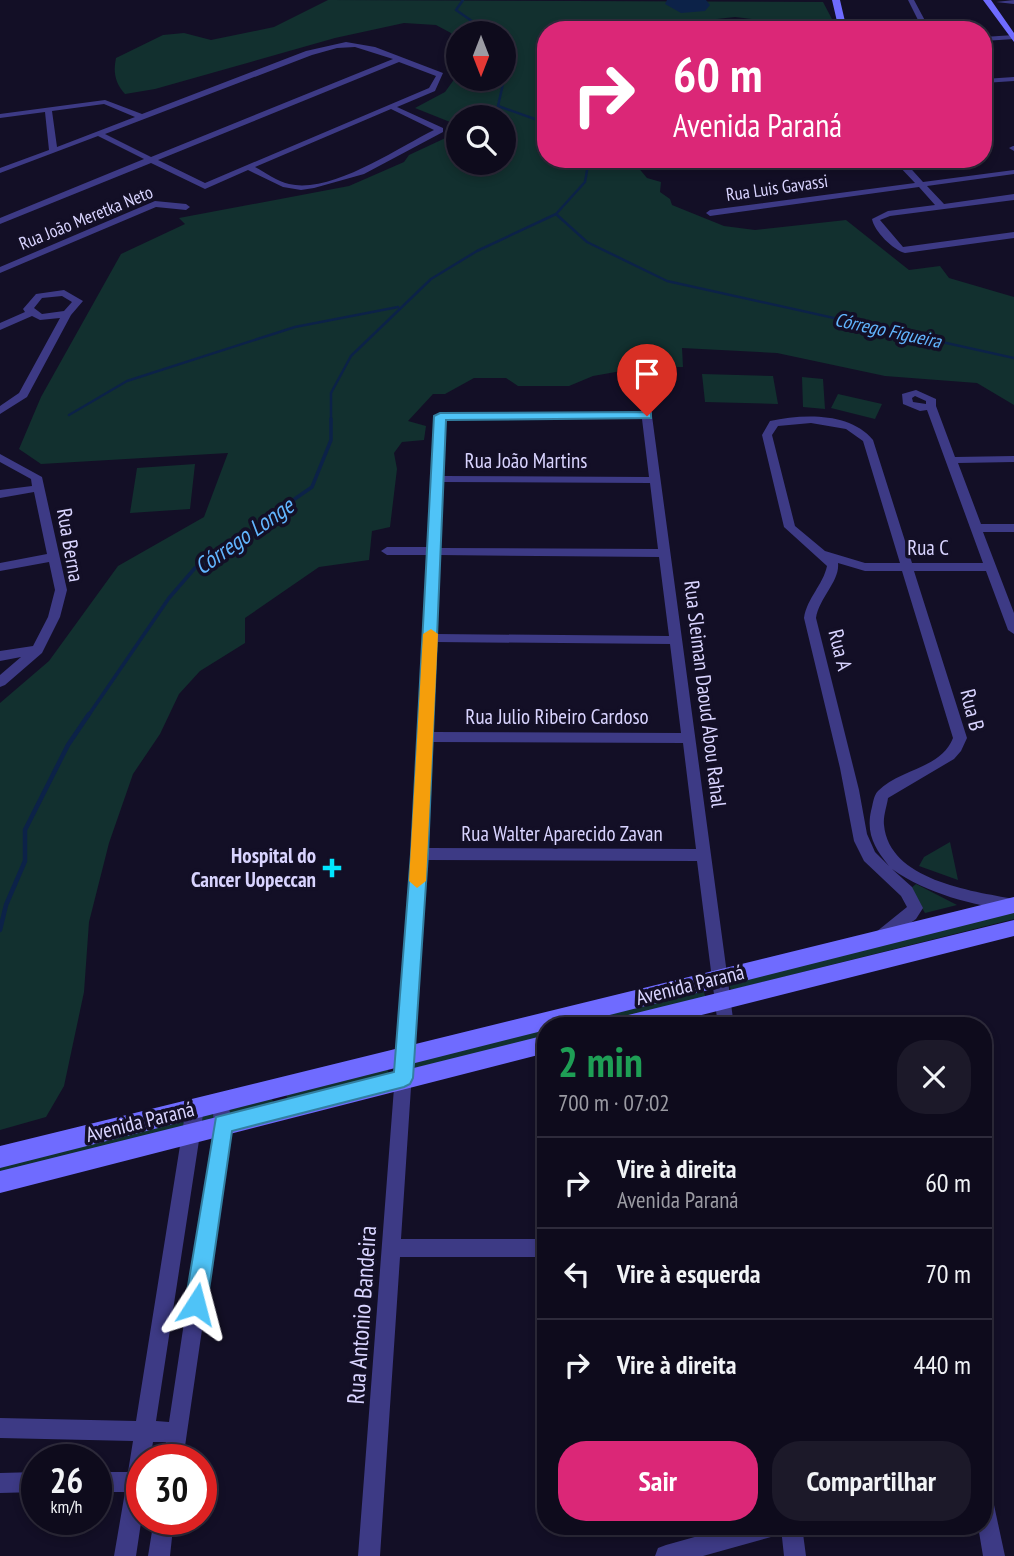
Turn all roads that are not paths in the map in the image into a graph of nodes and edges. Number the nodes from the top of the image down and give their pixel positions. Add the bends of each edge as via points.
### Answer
1 (836, 0) edge
2 (911, 0) edge
3 (986, 0) edge
4 (998, 1) edge
5 (1014, 2) edge
6 (999, 17) junction
7 (1012, 20) edge
8 (841, 21) edge
9 (922, 21) edge
10 (1014, 38) edge
11 (992, 39) edge
12 (399, 59) junction
13 (1014, 79) edge
14 (992, 80) edge
15 (392, 107) junction
16 (48, 109) junction
17 (0, 116) edge
18 (142, 117) junction
19 (99, 134) junction
20 (53, 151) junction
21 (150, 159) junction
22 (250, 168) junction
23 (906, 168) edge
24 (0, 172) edge
25 (1014, 172) edge
26 (921, 184) junction
27 (1014, 197) edge
28 (941, 206) junction
29 (186, 207) dead end
30 (710, 213) dead end
31 (0, 221) edge
32 (1014, 234) edge
33 (0, 270) edge
34 (30, 313) junction
35 (67, 314) junction
36 (0, 327) edge
37 (929, 410) dead end
38 (0, 411) edge
39 (440, 416) joint
40 (0, 457) edge
41 (951, 460) junction
42 (1014, 460) edge
43 (439, 480) junction
44 (654, 480) junction
45 (40, 488) junction
46 (0, 494) edge
47 (976, 528) junction
48 (1014, 528) edge
49 (387, 551) dead end
50 (434, 551) junction
51 (666, 553) junction
52 (821, 553) junction
53 (54, 557) junction
54 (0, 567) edge
55 (865, 567) junction
56 (907, 567) junction
57 (991, 567) junction
58 (827, 582) junction
59 (1013, 623) edge
60 (430, 639) junction
61 (677, 640) junction
62 (37, 650) junction
63 (0, 656) edge
64 (0, 682) edge
65 (424, 737) junction
66 (690, 738) junction
67 (853, 793) junction
68 (879, 804) junction
69 (419, 854) junction
70 (705, 855) junction
71 (919, 879) junction
72 (906, 891) junction
73 (1014, 905) edge
74 (1014, 929) edge
75 (879, 939) junction
76 (719, 978) junction
77 (723, 1001) junction
78 (581, 1017) edge
79 (657, 1017) edge
80 (725, 1017) edge
81 (537, 1029) edge
82 (537, 1045) edge
83 (404, 1067) junction
84 (278, 1098) junction
85 (221, 1102) junction
86 (195, 1108) junction
87 (223, 1124) junction
88 (194, 1132) junction
89 (0, 1157) edge
90 (0, 1182) edge
91 (392, 1248) junction
92 (537, 1248) edge
93 (0, 1429) edge
94 (146, 1432) junction
95 (177, 1432) junction
96 (145, 1444) edge
97 (175, 1444) edge
98 (21, 1482) edge
99 (0, 1483) edge
100 (129, 1535) edge
101 (162, 1535) edge
102 (740, 1535) edge
103 (792, 1535) edge
104 (990, 1535) edge
105 (125, 1556) edge
106 (159, 1556) edge
107 (369, 1556) edge
108 (666, 1556) edge
109 (795, 1556) edge
110 (994, 1556) edge

1 - 8 main road
2 - 9 street
3 - 6 main road
4 - 5 street
4 - 7 main road
6 - 7 main road
6 - 10 main road
10 - 11 street
12 - 15 street via 440,75 432,89
12 - 18 street via 345,43
12 - 21 street
13 - 14 street
15 - 22 street
15 - 22 street via 440,130 345,179 293,187
16 - 17 street
16 - 18 street via 105,102
16 - 20 street
18 - 19 street
19 - 20 street
19 - 21 street
20 - 24 street
21 - 22 street via 205,186
21 - 31 street
23 - 26 street
25 - 26 street, Rua Luis Gavassi
26 - 28 street
26 - 30 street, Rua Luis Gavassi
27 - 28 street
28 - 32 street via 888,214 876,223 905,250
29 - 33 street, Rua João Meretka Neto via 155,204
34 - 35 street via 46,318
34 - 35 street via 33,300 64,293 78,302
34 - 36 street
35 - 38 street via 23,395
37 - 41 street
39 - 43 street, Rua Antonio Bandeira
39 - 44 street, Rua Sleiman Daoud Abou Rahal via 647,416
40 - 45 street, Rua Berna via 36,477
41 - 42 street
41 - 47 street
43 - 44 street, Rua João Martins
43 - 50 street, Rua Antonio Bandeira
44 - 51 street, Rua Sleiman Daoud Abou Rahal
45 - 46 street
45 - 53 street, Rua Berna
47 - 48 street
47 - 57 street
49 - 50 street
50 - 51 street
50 - 60 street, Rua Antonio Bandeira
51 - 61 street, Rua Sleiman Daoud Abou Rahal
52 - 55 street, Rua C
52 - 56 street, Rua B via 790,527 767,435 774,423 834,423 855,429 868,440
52 - 58 street via 833,565
53 - 54 street
53 - 62 street, Rua Berna via 61,590 54,617
55 - 56 street, Rua C
55 - 58 street, Rua C
56 - 57 street, Rua C
56 - 68 street, Rua B via 960,746 888,790
57 - 59 street
58 - 67 street, Rua A via 813,598 810,618
60 - 61 street
60 - 65 street, Rua Antonio Bandeira
61 - 66 street, Rua Sleiman Daoud Abou Rahal
62 - 63 street
62 - 64 street, Rua Berna
65 - 66 street, Rua Julio Ribeiro Cardoso
65 - 69 street, Rua Antonio Bandeira
66 - 70 street, Rua Sleiman Daoud Abou Rahal
67 - 68 street
67 - 72 street, Rua A via 864,847 883,873
68 - 71 street via 880,844 891,860
69 - 70 street, Rua Walter Aparecido Zavan
69 - 83 street, Rua Antonio Bandeira
70 - 76 street, Rua Sleiman Daoud Abou Rahal
71 - 72 street
71 - 73 street via 955,895
72 - 75 street via 915,908
73 - 75 main road, Avenida Paraná
74 - 77 main road, Avenida Paraná
75 - 76 main road, Avenida Paraná
76 - 77 street, Rua Sleiman Daoud Abou Rahal
76 - 78 main road, Avenida Paraná
77 - 79 main road, Avenida Paraná
77 - 80 street, Rua Sleiman Daoud Abou Rahal
81 - 83 main road, Avenida Paraná
82 - 83 main road, Avenida Paraná
83 - 84 main road, Avenida Paraná
83 - 91 street, Rua Antonio Bandeira
84 - 85 main road, Avenida Paraná
84 - 87 main road, Avenida Paraná
85 - 86 main road, Avenida Paraná
85 - 87 street
86 - 88 street
86 - 89 main road, Avenida Paraná
87 - 88 main road, Avenida Paraná
87 - 95 street
88 - 90 main road, Avenida Paraná
88 - 94 street
91 - 92 street
91 - 107 street, Rua Antonio Bandeira
93 - 94 street
94 - 95 street
94 - 96 street
95 - 97 street
98 - 99 street
100 - 105 street
101 - 106 street
102 - 108 street
103 - 109 street
104 - 110 street

